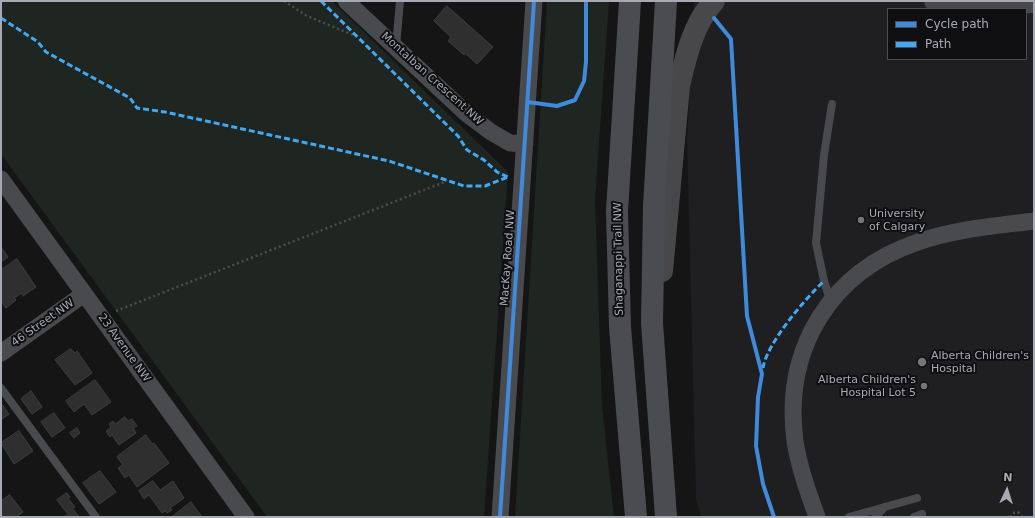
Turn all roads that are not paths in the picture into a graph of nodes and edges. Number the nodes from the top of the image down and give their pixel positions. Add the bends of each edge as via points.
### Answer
1 (346, 1) edge
2 (400, 1) edge
3 (534, 1) edge
4 (630, 1) edge
5 (666, 1) edge
6 (714, 1) edge
7 (935, 1) edge
8 (1034, 2) edge
9 (396, 47) junction
10 (832, 104) dead end
11 (525, 144) junction
12 (1, 179) edge
13 (1034, 221) edge
14 (84, 294) junction
15 (830, 300) junction
16 (652, 323) junction
17 (1, 353) edge
18 (1, 388) edge
19 (917, 498) dead end
20 (886, 506) junction
21 (922, 514) dead end
22 (96, 517) edge
23 (246, 517) edge
24 (500, 517) edge
25 (636, 517) edge
26 (666, 517) edge
27 (817, 517) edge
28 (849, 517) edge
29 (875, 517) edge
30 (914, 517) edge

1 - 9 street, Montalban Crescent NW
2 - 9 lane
3 - 11 street, MacKay Road NW
4 - 25 main road, Shaganappi Trail NW via 617,211 620,326
5 - 16 main road via 654,206
6 - 16 street via 704,11 697,25 679,86 660,290
7 - 8 street via 972,4
9 - 11 street, Montalban Crescent NW via 467,114 510,143
10 - 15 lane via 824,155 816,243
11 - 24 street, MacKay Road NW
12 - 14 street, 23 Avenue NW
13 - 15 street via 953,233 918,242 884,257 857,274
14 - 17 street, 46 Street NW
14 - 23 street, 23 Avenue NW
15 - 27 street via 814,323 805,348 796,381 794,409 795,441
16 - 26 main road
18 - 22 lane
19 - 20 lane
20 - 28 lane
20 - 29 lane
21 - 30 lane

